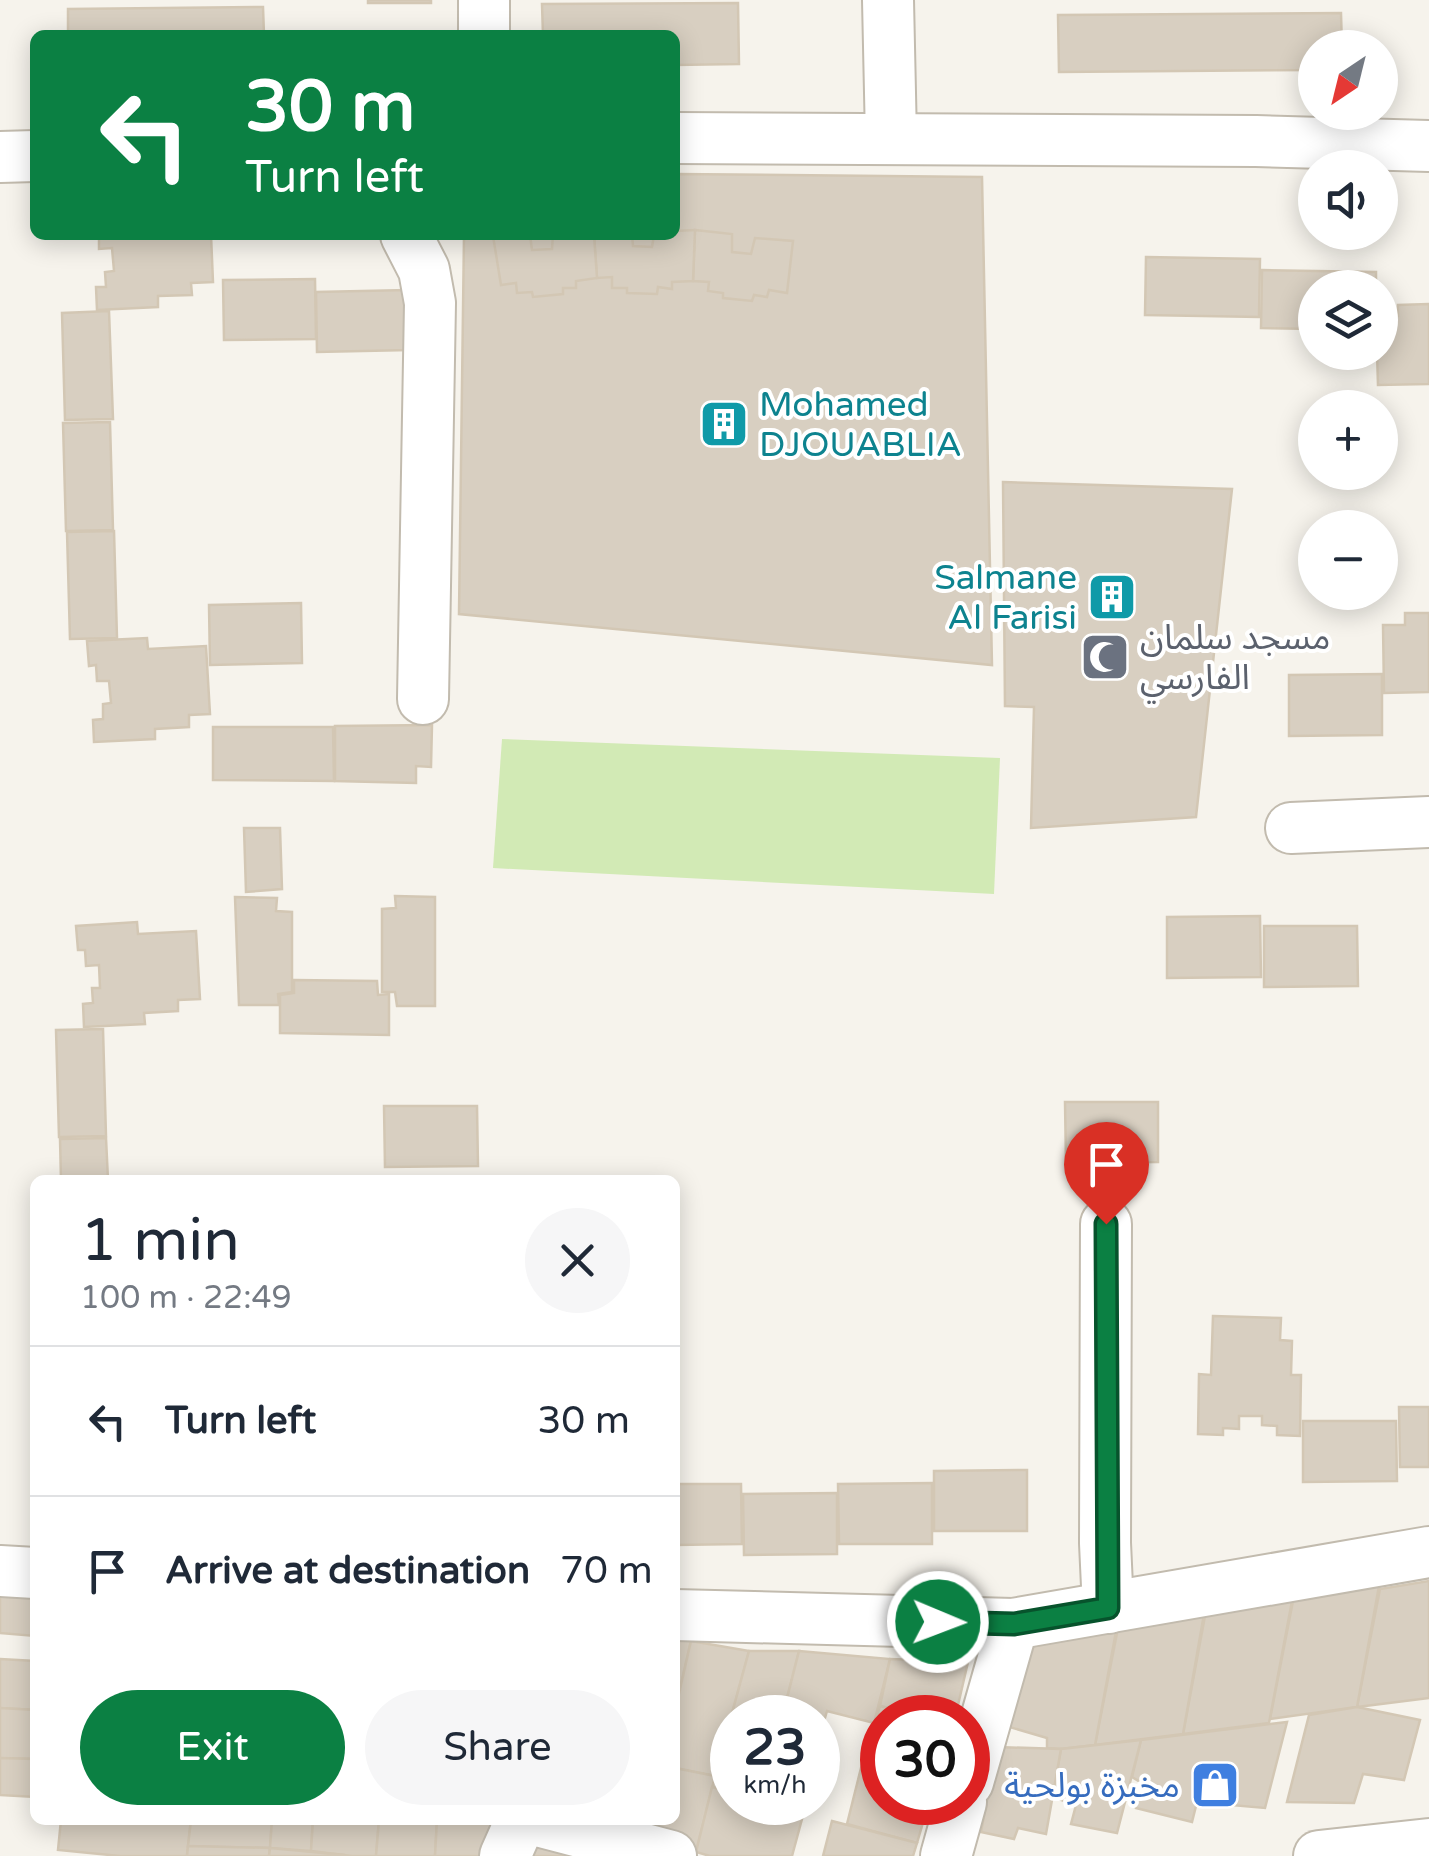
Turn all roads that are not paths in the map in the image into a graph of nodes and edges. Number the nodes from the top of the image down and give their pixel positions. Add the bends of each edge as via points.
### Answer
1 (484, 0) edge
2 (888, 0) edge
3 (484, 30) edge
4 (680, 138) edge
5 (891, 140) junction
6 (1429, 146) edge
7 (30, 156) edge
8 (0, 157) edge
9 (409, 240) edge
10 (423, 699) dead end
11 (1429, 822) edge
12 (1291, 828) dead end
13 (1106, 1224) dead end
14 (1429, 1552) edge
15 (0, 1571) edge
16 (30, 1574) edge
17 (1108, 1608) junction
18 (680, 1615) edge
19 (1014, 1624) junction
20 (990, 1706) edge
21 (519, 1825) edge
22 (553, 1825) edge
23 (955, 1825) edge
24 (1429, 1844) edge
25 (1342, 1855) edge
26 (504, 1856) edge
27 (671, 1856) edge
28 (946, 1856) edge

1 - 3 street
2 - 5 street
4 - 5 street
5 - 6 street
7 - 8 street
9 - 10 street via 430,303
11 - 12 street
13 - 17 street
14 - 17 street
15 - 16 street
17 - 19 street
18 - 19 street
19 - 20 street
21 - 26 street
22 - 27 street
23 - 28 street
24 - 25 street

